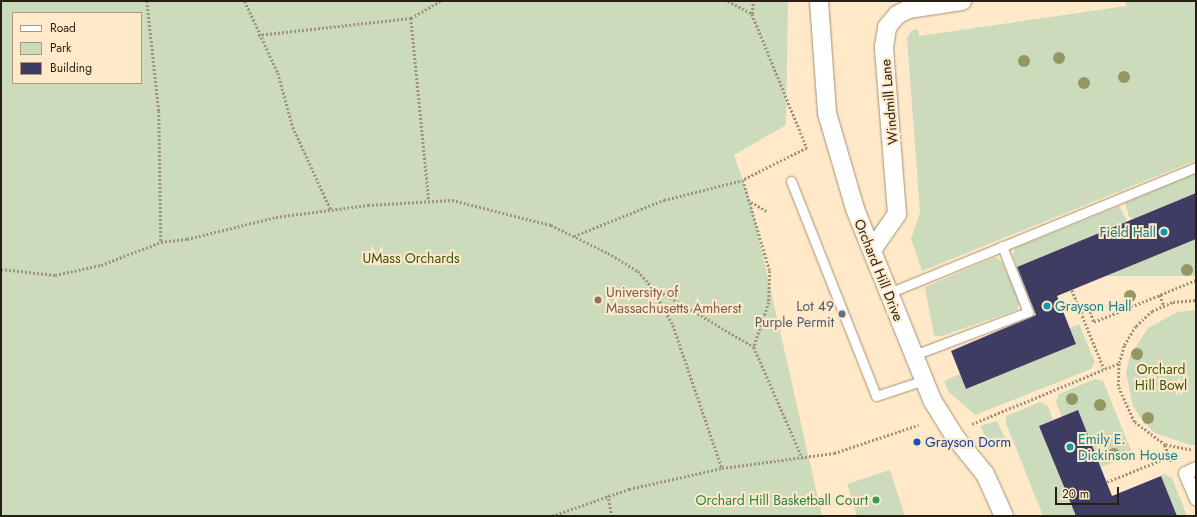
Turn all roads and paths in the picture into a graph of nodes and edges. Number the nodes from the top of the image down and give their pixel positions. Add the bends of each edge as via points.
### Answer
1 (147, 1) edge
2 (245, 1) edge
3 (440, 1) edge
4 (728, 1) edge
5 (753, 1) edge
6 (819, 1) edge
7 (962, 1) edge
8 (752, 14) junction
9 (411, 18) junction
10 (258, 35) junction
11 (1196, 167) edge
12 (743, 180) junction
13 (791, 181) dead end
14 (429, 201) junction
15 (331, 210) junction
16 (768, 212) dead end
17 (574, 236) junction
18 (161, 242) junction
19 (1002, 246) junction
20 (872, 250) junction
21 (1, 269) edge
22 (1196, 280) edge
23 (652, 286) junction
24 (1072, 290) dead end
25 (889, 293) junction
26 (1160, 295) junction
27 (1196, 300) edge
28 (1164, 306) junction
29 (1081, 312) junction
30 (754, 347) junction
31 (914, 355) junction
32 (1119, 363) junction
33 (1104, 370) junction
34 (924, 380) junction
35 (972, 424) dead end
36 (918, 425) dead end
37 (1196, 450) edge
38 (1169, 457) dead end
39 (803, 459) junction
40 (722, 468) junction
41 (1196, 468) edge
42 (1107, 482) dead end
43 (608, 495) junction
44 (1196, 499) edge
45 (552, 516) edge
46 (612, 516) edge
47 (1004, 516) edge

1 - 18 path via 158,111
2 - 10 path
3 - 9 path
4 - 8 path
5 - 8 path
6 - 20 street, Orchard Hill Drive via 827,113 836,151
7 - 20 street, Windmill Lane via 909,9 897,15 887,27 884,47 898,214
8 - 12 path via 807,148
9 - 10 path
9 - 14 path
10 - 15 path via 278,73 293,127
11 - 19 lane
12 - 16 path via 751,203
12 - 17 path via 664,200
12 - 30 path via 770,271 769,302
13 - 34 lane via 876,396
14 - 15 path
14 - 17 path via 452,200 551,226
15 - 18 path via 276,217 187,239
17 - 23 path via 638,271
18 - 21 path via 101,265 55,275
19 - 25 lane
19 - 31 lane via 1028,312
20 - 25 street, Orchard Hill Drive
22 - 26 path
23 - 30 path
23 - 40 path via 673,325
24 - 29 path
25 - 31 street, Orchard Hill Drive
26 - 28 path
26 - 29 path via 1094,322 1089,308
27 - 28 path
28 - 32 path via 1136,326 1124,345
29 - 33 path
30 - 39 path
31 - 34 street, Orchard Hill Drive
32 - 33 path
32 - 37 path via 1118,386 1134,422 1165,445
33 - 35 path
34 - 47 street, Orchard Hill Drive via 943,420 985,474
36 - 39 path
38 - 42 path
39 - 40 path
40 - 43 path
41 - 44 street via 1185,472
43 - 45 path
43 - 46 path

